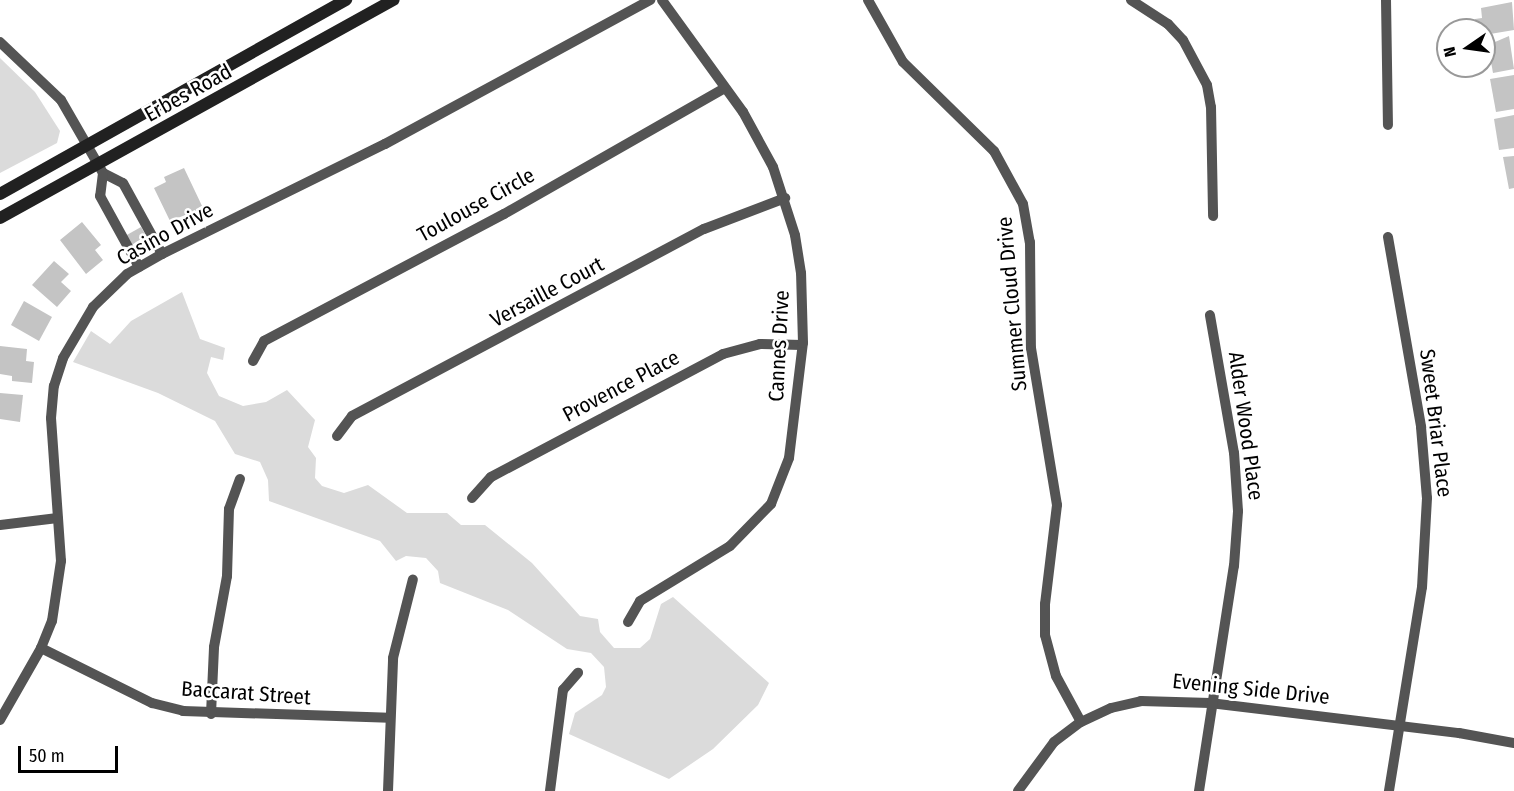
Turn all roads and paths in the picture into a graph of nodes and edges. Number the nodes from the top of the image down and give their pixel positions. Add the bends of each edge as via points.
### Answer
1 (346, 0) edge
2 (394, 0) edge
3 (650, 0) edge
4 (662, 0) edge
5 (868, 0) edge
6 (1131, 0) edge
7 (1386, 0) edge
8 (0, 42) edge
9 (725, 88) junction
10 (1388, 125) dead end
11 (88, 146) junction
12 (101, 170) junction
13 (0, 194) edge
14 (785, 198) junction
15 (1213, 216) dead end
16 (0, 218) edge
17 (1388, 237) dead end
18 (162, 254) junction
19 (139, 267) junction
20 (1210, 315) dead end
21 (802, 345) junction
22 (253, 361) dead end
23 (337, 436) dead end
24 (240, 479) dead end
25 (472, 498) dead end
26 (58, 518) junction
27 (0, 525) edge
28 (413, 579) dead end
29 (628, 622) dead end
30 (42, 648) junction
31 (578, 673) dead end
32 (1210, 703) junction
33 (211, 714) junction
34 (389, 718) junction
35 (0, 720) edge
36 (1081, 722) junction
37 (1397, 725) junction
38 (1514, 744) edge
39 (388, 791) edge
40 (550, 791) edge
41 (1018, 791) edge
42 (1199, 791) edge
43 (1389, 791) edge

1 - 11 main road, Erbes Road
2 - 12 main road, Erbes Road
3 - 18 street, Casino Drive via 385,144
4 - 9 street, Cannes Drive
5 - 36 street, Summer Cloud Drive via 903,62 994,151 1023,204 1030,242 1031,348 1057,505 1045,635 1056,676
6 - 15 street via 1168,24 1184,40 1208,85
7 - 10 street
8 - 11 street via 61,100
9 - 14 street, Cannes Drive via 759,139
9 - 22 street, Toulouse Circle via 504,214 264,341
11 - 12 street
11 - 13 main road, Erbes Road
12 - 16 main road, Erbes Road
12 - 18 street via 123,183
12 - 19 street via 100,196
14 - 21 street, Cannes Drive via 801,273
14 - 23 street, Versaille Court via 704,230 352,416
17 - 37 street, Sweet Briar Place via 1421,427 1427,498 1422,587
18 - 19 street, Casino Drive
19 - 26 street, Casino Drive via 93,307 63,358 51,418
20 - 32 street, Alder Wood Place via 1234,453 1238,511 1234,566
21 - 25 street, Provence Place via 760,344 723,354 490,477
21 - 29 street, Cannes Drive via 789,459 771,504 753,528 730,546 639,601
24 - 33 street via 228,509 227,576 214,647
26 - 27 street
26 - 30 street, Casino Drive via 60,589
28 - 34 street via 393,658
30 - 33 street, Baccarat Street via 152,703
30 - 35 street, Casino Drive
31 - 40 street via 563,690
32 - 36 street, Evening Side Drive via 1141,701
32 - 37 street, Evening Side Drive
32 - 42 street, Alder Wood Place
33 - 34 street, Baccarat Street
34 - 39 street
36 - 41 street, Evening Side Drive via 1053,741
37 - 38 street, Evening Side Drive
37 - 43 street, Sweet Briar Place

